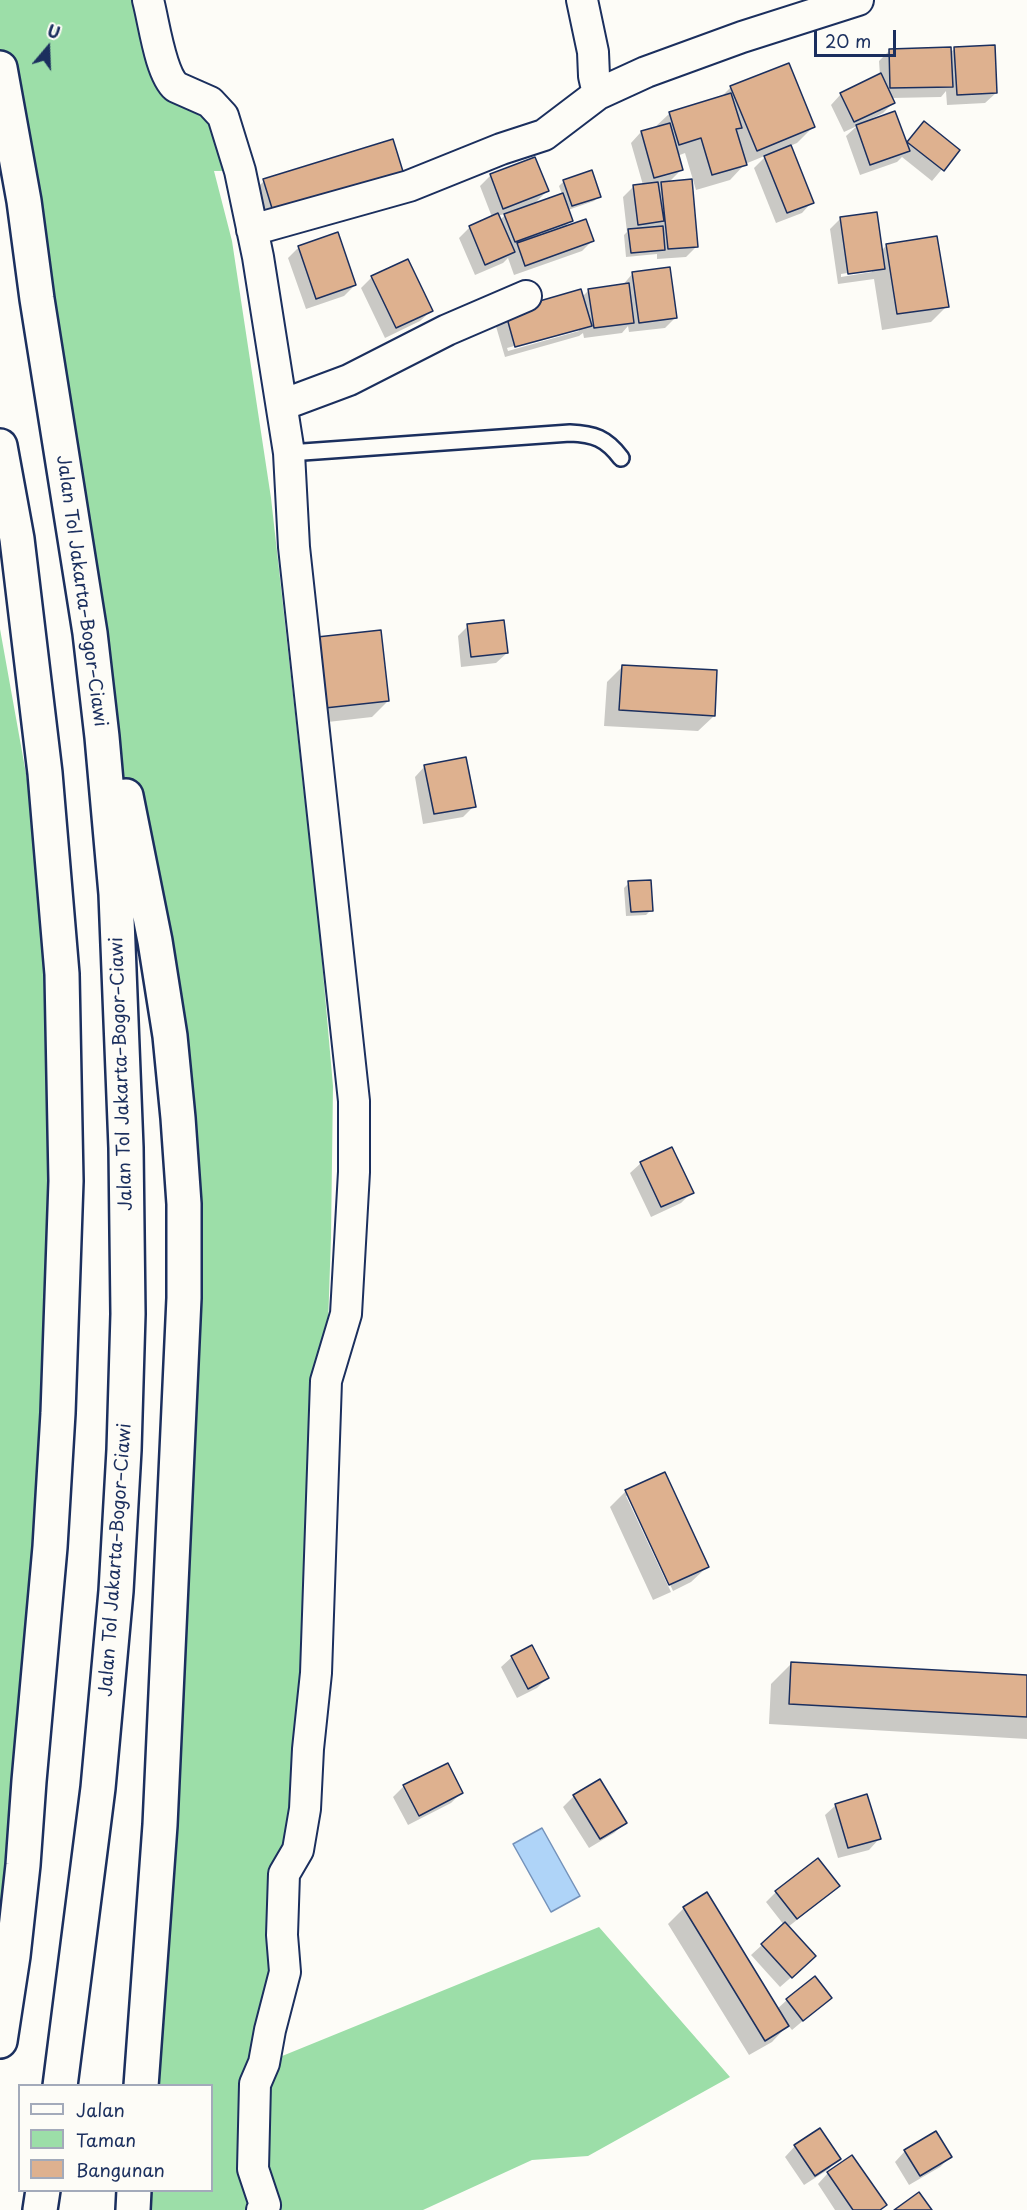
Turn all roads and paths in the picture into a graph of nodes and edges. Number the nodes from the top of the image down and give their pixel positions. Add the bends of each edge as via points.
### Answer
1 (148, 0) edge
2 (582, 0) edge
3 (858, 0) edge
4 (0, 68) edge
5 (598, 94) junction
6 (252, 230) junction
7 (526, 296) dead end
8 (282, 405) junction
9 (0, 446) edge
10 (289, 453) junction
11 (621, 458) dead end
12 (90, 633) junction
13 (0, 2041) edge
14 (60, 2084) edge
15 (141, 2084) edge
16 (44, 2192) edge
17 (134, 2192) edge
18 (40, 2210) edge
19 (133, 2210) edge
20 (262, 2210) edge

1 - 6 street via 171,83 210,102 223,116
2 - 5 street
3 - 5 street via 742,37
4 - 12 highway, Jalan Tol Jakarta–Bogor–Ciawi
5 - 6 street via 544,135 409,186
6 - 8 street
7 - 8 street via 436,335 349,380
8 - 10 street
9 - 13 highway via 17,539 45,773 62,974 66,1181 50,1547 23,1865
10 - 11 lane via 570,433 601,438
10 - 20 street via 294,547 352,1068 354,1145 346,1314 326,1381 316,1673 305,1809 298,1850 284,1874 285,1972 264,2063 255,2084 253,2169 265,2205
12 - 14 highway, Jalan Tol Jakarta–Bogor–Ciawi via 116,894 128,1314 116,1591 98,1788
12 - 15 highway via 155,941 170,1036 184,1204 183,1309 160,1825
16 - 18 highway
17 - 19 highway

